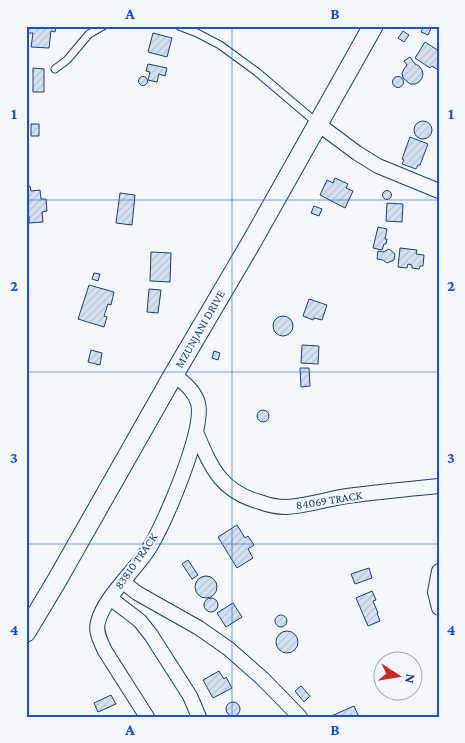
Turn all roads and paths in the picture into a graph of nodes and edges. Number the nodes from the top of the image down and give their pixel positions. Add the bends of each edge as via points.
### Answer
1 (102, 26) edge
2 (179, 26) edge
3 (373, 26) edge
4 (55, 68) dead end
5 (318, 124) junction
6 (439, 191) edge
7 (174, 374) junction
8 (196, 432) junction
9 (439, 486) edge
10 (439, 571) edge
11 (123, 582) junction
12 (110, 598) junction
13 (439, 608) edge
14 (26, 632) edge
15 (147, 717) edge
16 (199, 717) edge
17 (300, 717) edge

1 - 4 lane via 89,34 67,60
2 - 5 lane via 220,45
3 - 5 main road, MZUNJANI DRIVE
5 - 6 street via 356,154
5 - 7 main road, MZUNJANI DRIVE
7 - 8 street, 83810 TRACK via 195,396 199,414
7 - 14 main road, MZUNJANI DRIVE
8 - 9 street, 84069 TRACK via 218,476 249,499 268,504 284,507 346,496
8 - 11 street, 83810 TRACK via 162,523
10 - 13 street via 435,592
11 - 12 street, 83810 TRACK
11 - 17 street via 229,649
12 - 15 street, 83810 TRACK via 98,622 100,640
12 - 16 street via 151,634 190,696

